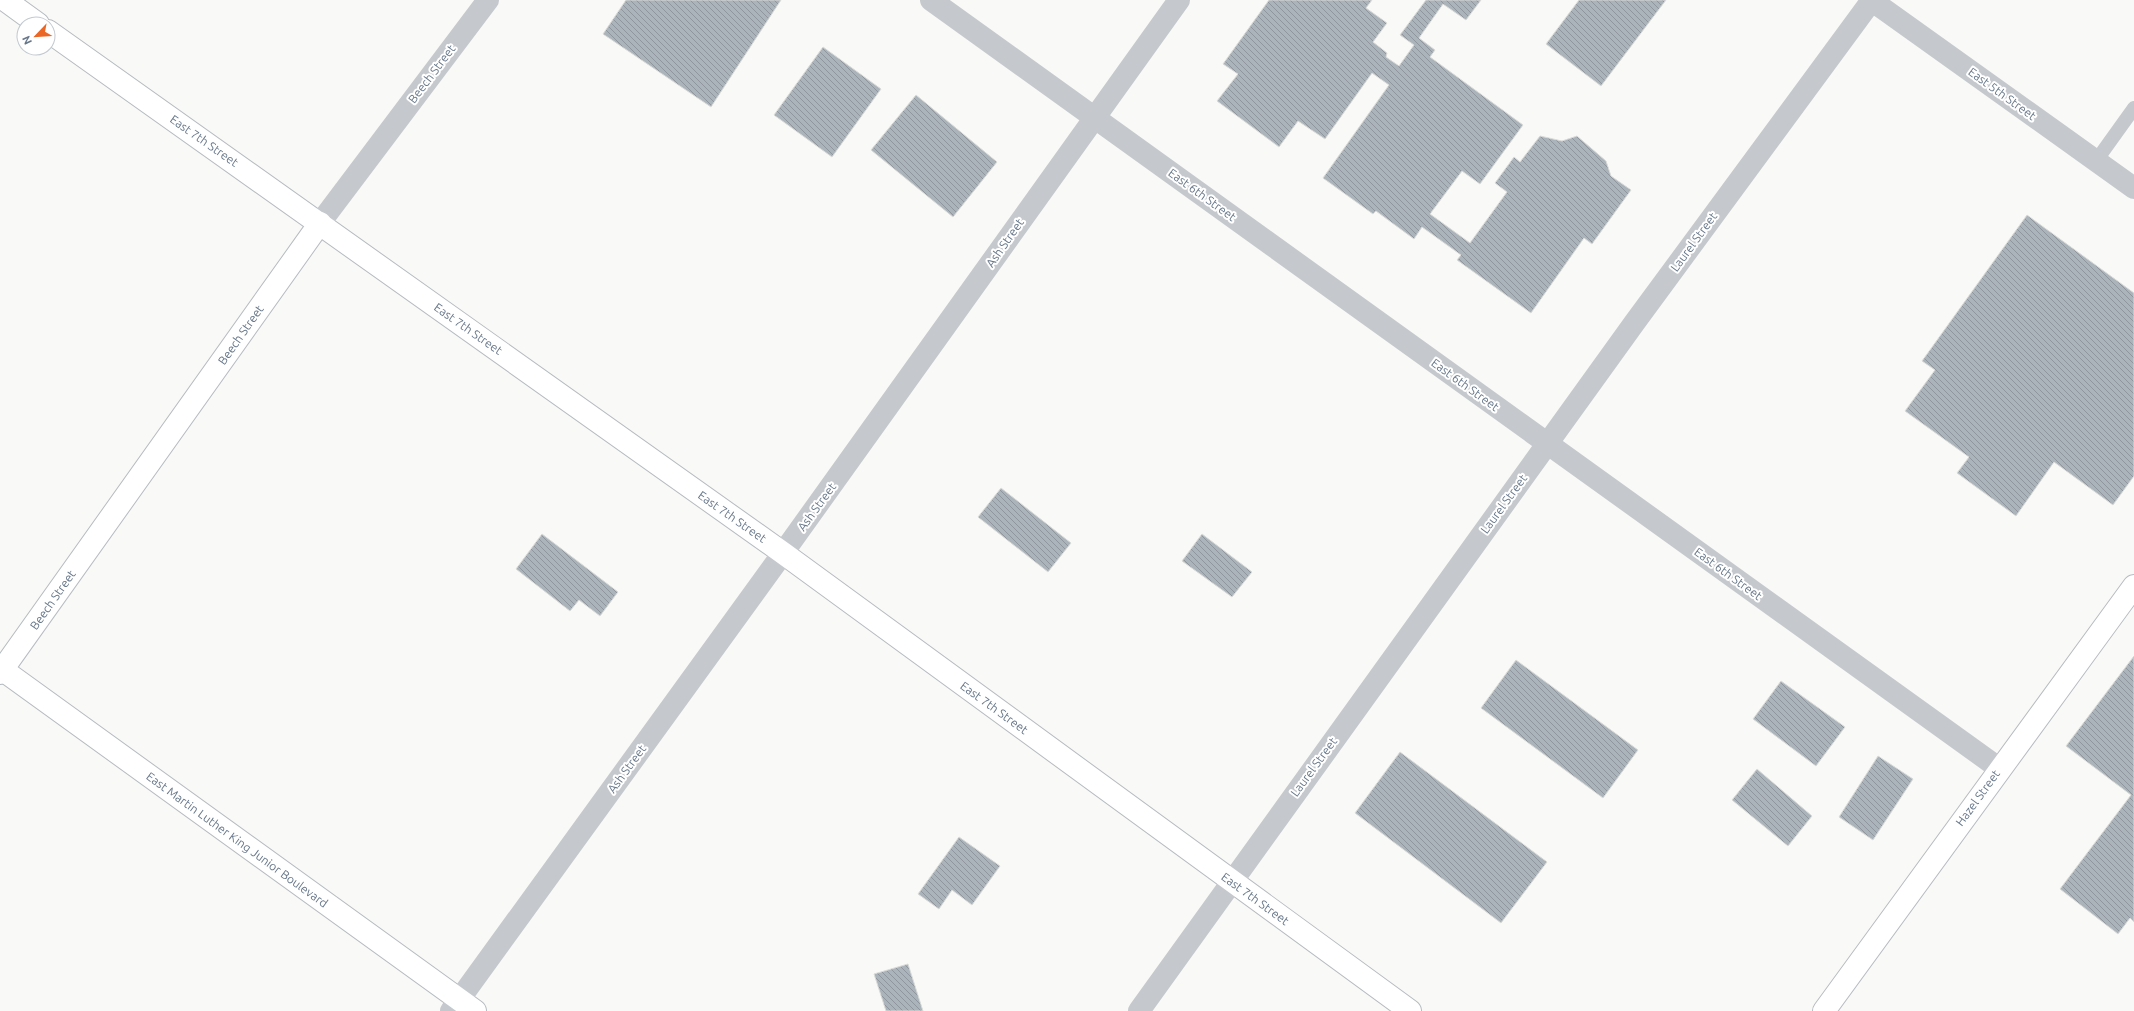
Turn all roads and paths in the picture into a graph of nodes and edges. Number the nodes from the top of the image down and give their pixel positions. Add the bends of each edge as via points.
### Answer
1 (4, 0) edge
2 (488, 0) edge
3 (931, 0) edge
4 (1179, 0) edge
5 (1872, 0) edge
6 (27, 16) edge
7 (56, 37) edge
8 (2134, 108) edge
9 (1094, 118) junction
10 (2096, 161) junction
11 (2134, 188) edge
12 (320, 223) junction
13 (1547, 444) junction
14 (783, 553) junction
15 (2134, 586) edge
16 (1, 672) edge
17 (2000, 769) junction
18 (1231, 882) junction
19 (462, 1007) edge
20 (1139, 1011) edge
21 (1410, 1011) edge
22 (1824, 1011) edge

1 - 6 main road
2 - 12 street, Beech Street
3 - 9 street, East 6th Street
4 - 9 street, Ash Street
5 - 10 street, East 5th Street
5 - 13 street, Laurel Street
7 - 12 main road, East 7th Street
8 - 10 lane
9 - 13 street, East 6th Street
9 - 14 street, Ash Street
10 - 11 street, East 5th Street
12 - 14 main road, East 7th Street
12 - 16 main road, Beech Street
13 - 17 street, East 6th Street
13 - 18 street, Laurel Street
14 - 18 main road, East 7th Street
14 - 19 street, Ash Street
15 - 17 main road, Hazel Street
16 - 19 main road, East Martin Luther King Junior Boulevard
17 - 22 main road, Hazel Street
18 - 20 street, Laurel Street
18 - 21 main road, East 7th Street

